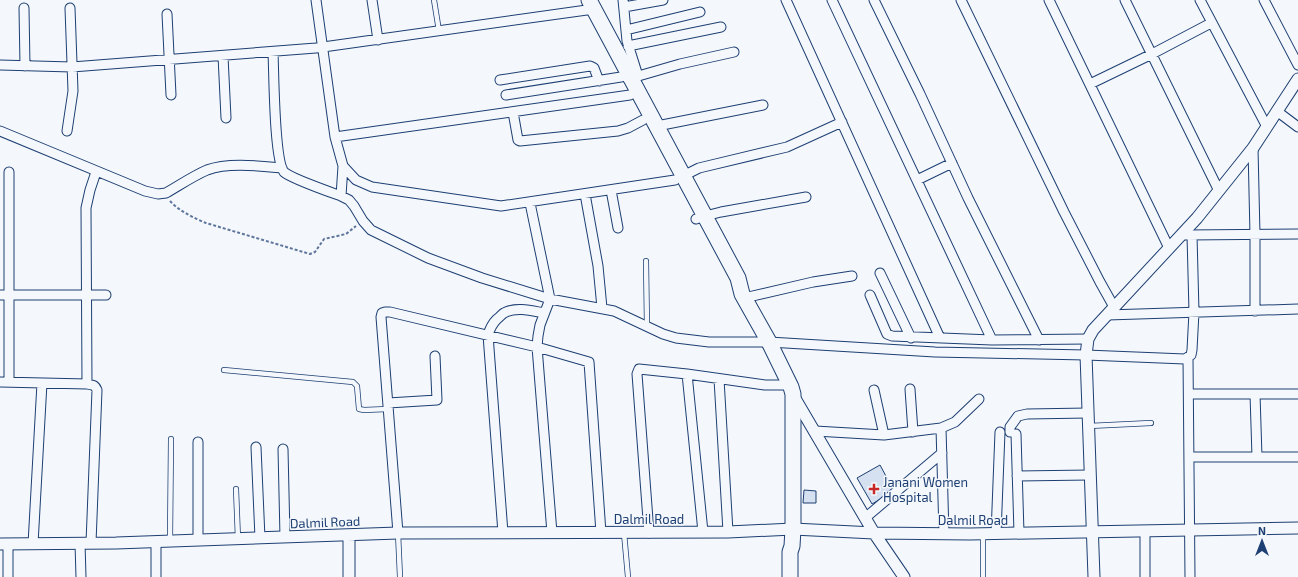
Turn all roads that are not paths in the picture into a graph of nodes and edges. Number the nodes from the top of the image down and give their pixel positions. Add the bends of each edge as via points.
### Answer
1 (316, 0) edge
2 (372, 0) edge
3 (434, 0) edge
4 (663, 0) edge
5 (786, 0) edge
6 (832, 0) edge
7 (874, 0) edge
8 (962, 0) edge
9 (1049, 0) edge
10 (1125, 0) edge
11 (1200, 0) edge
12 (1264, 0) edge
13 (623, 3) edge
14 (587, 5) edge
15 (24, 8) dead end
16 (70, 8) dead end
17 (700, 12) dead end
18 (167, 14) dead end
19 (1211, 23) junction
20 (721, 27) dead end
21 (626, 30) junction
22 (439, 31) junction
23 (378, 40) junction
24 (628, 46) junction
25 (322, 48) junction
26 (273, 52) junction
27 (734, 52) dead end
28 (1152, 54) junction
29 (223, 56) junction
30 (170, 60) junction
31 (0, 65) edge
32 (1298, 65) edge
33 (25, 66) junction
34 (72, 67) junction
35 (628, 78) junction
36 (1298, 78) edge
37 (500, 80) dead end
38 (600, 81) junction
39 (1090, 84) junction
40 (171, 95) dead end
41 (506, 95) dead end
42 (630, 95) junction
43 (763, 105) dead end
44 (514, 112) junction
45 (1278, 112) junction
46 (226, 118) dead end
47 (842, 122) junction
48 (650, 123) junction
49 (1267, 127) junction
50 (1298, 127) edge
51 (0, 131) edge
52 (67, 131) dead end
53 (334, 137) junction
54 (1253, 148) junction
55 (952, 163) junction
56 (343, 166) junction
57 (282, 168) junction
58 (9, 172) dead end
59 (96, 172) junction
60 (679, 178) junction
61 (917, 180) junction
62 (611, 190) junction
63 (1219, 190) junction
64 (585, 194) junction
65 (341, 196) junction
66 (806, 196) dead end
67 (530, 202) junction
68 (700, 217) junction
69 (5, 219) edge
70 (618, 228) dead end
71 (1298, 234) edge
72 (1255, 235) junction
73 (1186, 236) junction
74 (1169, 248) junction
75 (646, 261) dead end
76 (880, 272) dead end
77 (852, 276) dead end
78 (5, 295) edge
79 (86, 295) junction
80 (106, 295) dead end
81 (870, 295) dead end
82 (743, 296) junction
83 (550, 300) junction
84 (602, 308) junction
85 (1298, 309) edge
86 (1255, 310) junction
87 (1111, 311) junction
88 (1194, 312) junction
89 (544, 313) junction
90 (647, 327) junction
91 (488, 335) junction
92 (911, 338) junction
93 (940, 338) junction
94 (1088, 339) junction
95 (992, 340) junction
96 (1038, 340) junction
97 (769, 342) junction
98 (537, 347) junction
99 (1086, 355) junction
100 (435, 356) dead end
101 (1188, 358) junction
102 (224, 370) dead end
103 (687, 374) junction
104 (719, 379) junction
105 (4, 382) edge
106 (42, 383) junction
107 (87, 384) junction
108 (910, 389) dead end
109 (791, 390) junction
110 (874, 390) dead end
111 (1189, 394) junction
112 (1255, 394) junction
113 (1298, 394) edge
114 (979, 399) dead end
115 (388, 406) junction
116 (1088, 413) junction
117 (1151, 423) dead end
118 (1088, 426) junction
119 (941, 428) junction
120 (814, 432) junction
121 (913, 432) junction
122 (1000, 432) dead end
123 (884, 435) junction
124 (171, 439) dead end
125 (198, 442) dead end
126 (256, 447) dead end
127 (283, 449) dead end
128 (942, 453) junction
129 (1189, 457) junction
130 (1257, 457) junction
131 (1298, 457) edge
132 (1090, 475) junction
133 (1017, 476) junction
134 (236, 489) dead end
135 (865, 518) junction
136 (1298, 528) edge
137 (793, 529) junction
138 (1190, 530) junction
139 (1145, 531) junction
140 (703, 532) junction
141 (728, 532) junction
142 (1093, 532) junction
143 (398, 533) junction
144 (503, 533) junction
145 (552, 533) junction
146 (601, 533) junction
147 (624, 533) junction
148 (649, 533) junction
149 (874, 533) junction
150 (1019, 533) junction
151 (944, 534) junction
152 (983, 534) junction
153 (996, 534) junction
154 (348, 535) junction
155 (285, 537) junction
156 (260, 538) junction
157 (238, 539) junction
158 (198, 540) junction
159 (170, 541) junction
160 (156, 542) junction
161 (86, 543) junction
162 (4, 544) edge
163 (33, 544) junction
164 (792, 546) junction
165 (8, 577) edge
166 (80, 577) edge
167 (156, 577) edge
168 (349, 577) edge
169 (400, 577) edge
170 (628, 577) edge
171 (790, 577) edge
172 (796, 577) edge
173 (904, 577) edge
174 (983, 577) edge
175 (1094, 577) edge
176 (1145, 577) edge
177 (1190, 577) edge

1 - 25 street
2 - 23 street
3 - 22 lane
4 - 13 street
5 - 47 street
6 - 61 street
7 - 55 street
8 - 87 street via 1100,282
9 - 39 street
10 - 28 street
11 - 19 street
12 - 32 street
13 - 21 street
14 - 22 street
14 - 35 highway
15 - 33 street
16 - 34 street
17 - 21 street
18 - 30 street
19 - 28 street
19 - 49 street
20 - 24 street
21 - 24 street
22 - 23 street
23 - 25 street
24 - 35 street
25 - 26 street
25 - 53 street
26 - 29 street
26 - 57 street via 277,140
27 - 35 street
28 - 39 street
28 - 63 street
29 - 30 street
29 - 46 street
30 - 34 street
30 - 40 street
31 - 33 street
33 - 34 street
34 - 52 street via 73,91
35 - 38 street
35 - 42 highway
35 - 48 highway
36 - 45 street
37 - 38 street via 590,66 594,68
38 - 41 street
39 - 74 street
42 - 44 street
42 - 48 highway
43 - 48 street
44 - 48 street via 520,142 618,131
44 - 53 street
45 - 49 street
45 - 50 street
47 - 60 street via 787,148 699,168
47 - 93 street
48 - 60 highway
49 - 54 street
51 - 59 street
53 - 56 street
54 - 63 street
54 - 72 street
55 - 61 street
55 - 96 street
56 - 65 street
56 - 67 street via 356,180 372,187 501,206
57 - 59 street via 218,167 202,172 166,193 158,194 145,192
57 - 65 street via 289,175
58 - 69 street
59 - 79 street via 87,200
60 - 62 street
60 - 68 highway
61 - 95 street
62 - 64 street
62 - 70 street
63 - 73 street
64 - 67 street
64 - 84 street via 598,266
65 - 83 street via 354,206 363,221 377,234 428,258
66 - 68 street
67 - 83 street
68 - 82 highway via 738,278
69 - 78 street
71 - 72 street
72 - 73 street
72 - 86 street
73 - 74 street
73 - 88 street
74 - 87 street
75 - 90 lane
76 - 92 street
77 - 82 street
78 - 79 street
78 - 105 street
79 - 80 street
79 - 107 street
81 - 92 street via 886,334
82 - 97 highway
83 - 84 street
83 - 89 street
84 - 90 street
85 - 86 street
86 - 88 street
87 - 88 street
87 - 94 street
88 - 101 street via 1192,350
89 - 91 street via 528,310 505,313 489,329
89 - 98 street
90 - 97 street via 689,340
91 - 98 street
91 - 115 street via 390,312 382,313
91 - 144 street
92 - 93 street
93 - 95 street
94 - 96 street
94 - 99 street
95 - 96 street
97 - 99 street via 935,352
97 - 109 highway
98 - 145 street
98 - 146 street via 589,362
99 - 101 street
99 - 116 street
100 - 115 street via 437,400
101 - 111 street
102 - 115 lane via 353,382 356,384 359,409
103 - 104 street
103 - 140 street
103 - 148 street via 642,369 637,371
104 - 109 street
104 - 141 street
105 - 106 street
106 - 107 street
106 - 163 street
107 - 161 street via 94,385 97,390
108 - 121 street
109 - 120 street
109 - 137 highway
110 - 123 street
111 - 112 street
111 - 129 street
112 - 113 street
112 - 130 street
114 - 119 street via 955,422
115 - 143 street
116 - 118 street
116 - 133 street via 1018,416 1010,427 1013,433
117 - 118 lane
118 - 132 street
119 - 121 street
119 - 128 street
120 - 123 street
120 - 135 street
121 - 123 street
122 - 153 street
124 - 159 lane
125 - 158 street
126 - 156 street
127 - 155 street
128 - 135 street
128 - 151 street
129 - 130 street
129 - 138 street
130 - 131 street
132 - 133 street
132 - 142 street
133 - 150 street
134 - 157 lane
135 - 149 street
136 - 138 street, Dalmil Road
137 - 141 street, Dalmil Road
137 - 149 street, Dalmil Road
137 - 164 highway
138 - 139 street, Dalmil Road
138 - 177 street
139 - 142 street, Dalmil Road
139 - 176 street
140 - 141 street, Dalmil Road
140 - 148 street, Dalmil Road
142 - 150 street, Dalmil Road
142 - 175 street
143 - 144 street, Dalmil Road
143 - 154 street, Dalmil Road
143 - 169 lane
144 - 145 street, Dalmil Road
145 - 146 street, Dalmil Road
146 - 147 street, Dalmil Road
147 - 148 street, Dalmil Road
147 - 170 lane
149 - 151 street, Dalmil Road
149 - 173 street
150 - 153 street, Dalmil Road
151 - 152 street, Dalmil Road
152 - 153 street, Dalmil Road
152 - 174 lane
154 - 155 street, Dalmil Road
154 - 168 street
155 - 156 street, Dalmil Road
156 - 157 street, Dalmil Road
157 - 158 street, Dalmil Road
158 - 159 street, Dalmil Road
159 - 160 street, Dalmil Road
160 - 161 street, Dalmil Road
160 - 167 street
161 - 163 street, Dalmil Road
161 - 166 street
162 - 163 street, Dalmil Road
162 - 165 street
164 - 171 highway
164 - 172 highway

